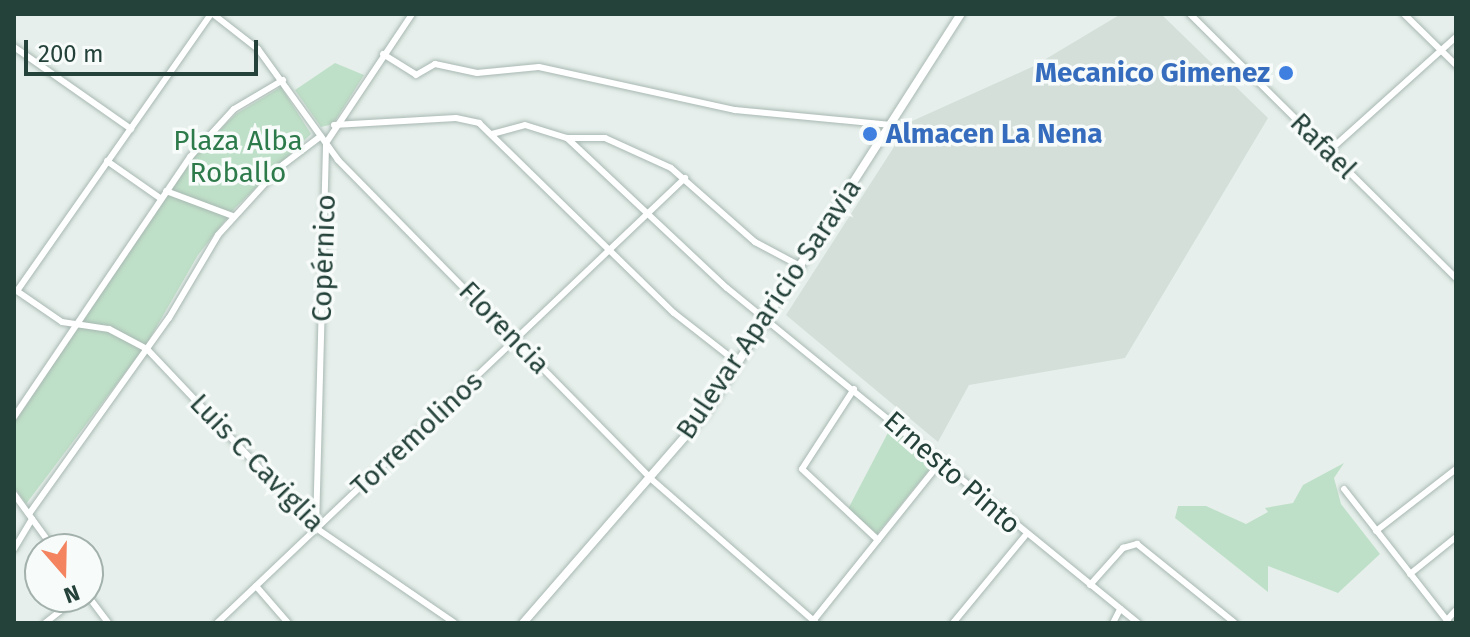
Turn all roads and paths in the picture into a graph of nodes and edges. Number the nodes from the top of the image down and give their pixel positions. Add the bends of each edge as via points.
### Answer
1 (212, 14) edge
2 (412, 14) edge
3 (961, 14) edge
4 (1190, 14) edge
5 (1404, 14) edge
6 (1456, 37) edge
7 (14, 47) edge
8 (1440, 49) junction
9 (383, 54) junction
10 (1456, 65) edge
11 (283, 80) junction
12 (334, 125) junction
13 (891, 125) junction
14 (131, 129) junction
15 (492, 134) junction
16 (321, 136) junction
17 (567, 138) junction
18 (326, 143) junction
19 (1329, 151) junction
20 (107, 161) junction
21 (685, 178) junction
22 (166, 191) junction
23 (160, 198) junction
24 (649, 213) junction
25 (233, 216) junction
26 (609, 250) junction
27 (802, 267) junction
28 (1456, 278) edge
29 (16, 290) edge
30 (768, 320) junction
31 (76, 326) junction
32 (516, 340) junction
33 (147, 349) junction
34 (738, 363) junction
35 (854, 389) junction
36 (14, 417) edge
37 (941, 461) junction
38 (1456, 469) edge
39 (650, 478) junction
40 (1344, 489) dead end
41 (14, 494) edge
42 (30, 517) junction
43 (316, 528) junction
44 (1376, 531) junction
45 (42, 533) edge
46 (1025, 536) junction
47 (1456, 537) edge
48 (878, 540) junction
49 (14, 549) edge
50 (1410, 574) junction
51 (1090, 585) junction
52 (256, 586) junction
53 (1120, 609) junction
54 (1456, 610) edge
55 (815, 622) edge
56 (1448, 622) edge
57 (217, 623) edge
58 (288, 623) edge
59 (455, 623) edge
60 (523, 623) edge
61 (953, 623) edge
62 (1113, 623) edge
63 (1138, 623) edge
64 (1235, 623) edge

1 - 11 street, Florencia via 258,49
1 - 14 street
2 - 9 street, Copérnico
3 - 13 street, Bulevar Aparicio Saravia
4 - 19 street, Rafael
5 - 8 street
6 - 8 street
7 - 14 street
8 - 10 street
8 - 19 street
9 - 12 street, Copérnico
9 - 13 street via 416,75 435,64 477,73 539,67 735,110
11 - 16 street, Florencia
11 - 22 street via 234,109
12 - 15 street via 466,118
12 - 18 street, Copérnico
13 - 27 street, Bulevar Aparicio Saravia
14 - 20 street
15 - 17 street via 525,125
15 - 26 street
16 - 18 street, Florencia
16 - 25 street
17 - 21 street via 605,138
17 - 24 street, Ernesto Pinto
18 - 32 street, Florencia
18 - 43 street, Copérnico
19 - 28 street, Rafael
20 - 23 street
20 - 29 street
21 - 24 street, Torremolinos
21 - 27 street via 755,242
22 - 23 street
22 - 25 street
23 - 31 street
24 - 26 street, Torremolinos
24 - 30 street, Ernesto Pinto
25 - 33 street
26 - 32 street, Torremolinos
26 - 34 street
27 - 30 street, Bulevar Aparicio Saravia
29 - 31 street
30 - 34 street, Bulevar Aparicio Saravia
30 - 35 street, Ernesto Pinto
31 - 33 street, Luis C Caviglia via 109,329
31 - 36 street
32 - 39 street, Florencia
32 - 43 street, Torremolinos
33 - 42 street
33 - 43 street, Luis C Caviglia
34 - 39 street, Bulevar Aparicio Saravia
35 - 37 street, Ernesto Pinto
35 - 48 street via 802,469
37 - 46 street, Ernesto Pinto
37 - 48 street
38 - 44 street
39 - 55 street, Florencia
39 - 60 street, Bulevar Aparicio Saravia
40 - 44 street
41 - 42 street
42 - 45 street
42 - 49 street
43 - 52 street, Torremolinos
43 - 59 street, Luis C Caviglia
44 - 50 street
46 - 51 street, Ernesto Pinto
46 - 61 street
47 - 50 street
48 - 55 street
50 - 56 street
51 - 53 street, Ernesto Pinto
51 - 64 street via 1132,543
52 - 57 street, Torremolinos
52 - 58 street
53 - 62 street
53 - 63 street, Ernesto Pinto
54 - 56 street

